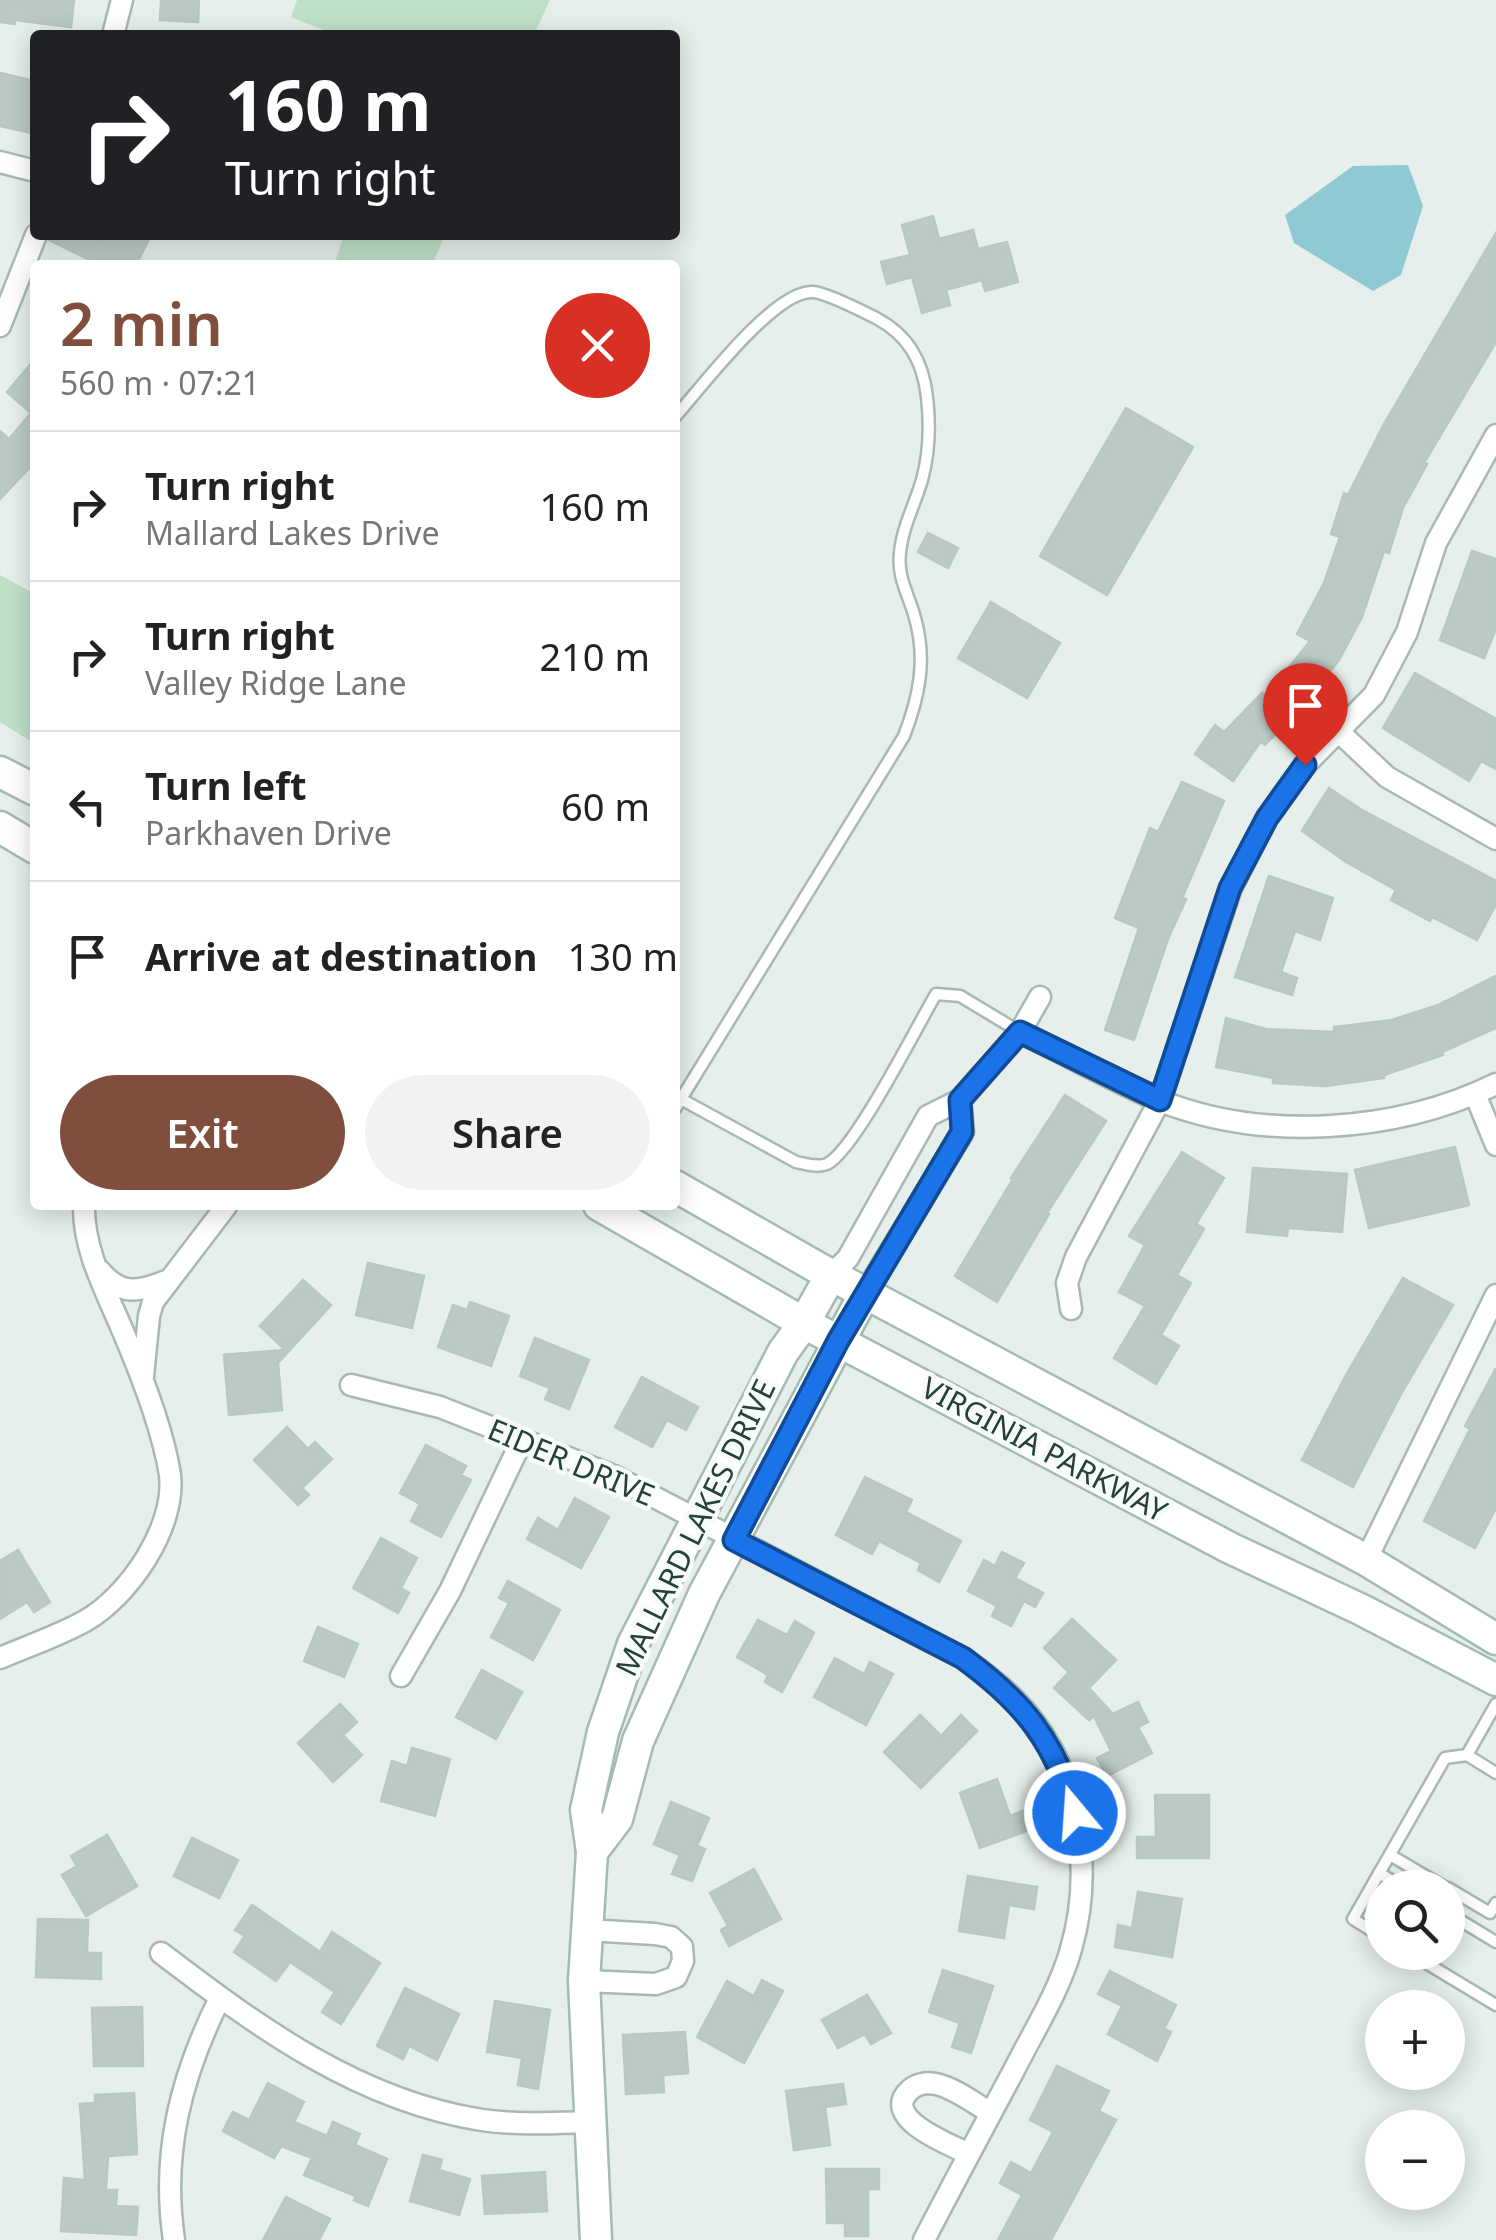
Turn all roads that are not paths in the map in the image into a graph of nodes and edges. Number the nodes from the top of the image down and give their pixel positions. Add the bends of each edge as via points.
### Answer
1 (122, 0) edge
2 (114, 30) edge
3 (0, 162) edge
4 (30, 170) edge
5 (34, 240) edge
6 (0, 326) edge
7 (680, 412) edge
8 (1496, 435) edge
9 (1338, 731) junction
10 (0, 772) edge
11 (30, 787) edge
12 (0, 827) edge
13 (1496, 840) edge
14 (30, 845) edge
15 (1040, 997) dead end
16 (1020, 1032) junction
17 (1496, 1084) edge
18 (1475, 1094) junction
19 (960, 1100) junction
20 (1160, 1100) junction
21 (680, 1101) edge
22 (680, 1105) edge
23 (1496, 1144) edge
24 (680, 1189) edge
25 (85, 1210) edge
26 (223, 1210) edge
27 (608, 1210) edge
28 (96, 1266) junction
29 (831, 1275) junction
30 (166, 1281) junction
31 (865, 1293) junction
32 (1496, 1295) edge
33 (1070, 1308) dead end
34 (804, 1324) junction
35 (838, 1341) junction
36 (143, 1378) junction
37 (351, 1385) dead end
38 (522, 1440) junction
39 (695, 1520) junction
40 (734, 1540) junction
41 (1366, 1560) junction
42 (1496, 1639) edge
43 (0, 1658) edge
44 (401, 1676) dead end
45 (1496, 1680) edge
46 (1496, 1704) edge
47 (1466, 1755) junction
48 (1496, 1773) edge
49 (592, 1852) junction
50 (1390, 1855) junction
51 (1381, 1870) edge
52 (1416, 1870) edge
53 (1365, 1898) edge
54 (1465, 1898) edge
55 (1496, 1903) edge
56 (1465, 1924) edge
57 (1365, 1927) edge
58 (587, 1930) junction
59 (1495, 1941) edge
60 (161, 1953) dead end
61 (1438, 1970) edge
62 (584, 1980) junction
63 (220, 1998) junction
64 (1496, 2005) edge
65 (991, 2113) junction
66 (589, 2122) junction
67 (969, 2154) junction
68 (174, 2240) edge
69 (596, 2240) edge
70 (924, 2240) edge

1 - 2 street
3 - 4 street
5 - 6 street
7 - 21 lane via 759,322 786,300 812,292 874,318 914,350 928,426 923,478 900,552 902,587 922,660 904,736
8 - 9 street via 1436,543 1408,632 1374,695
9 - 13 street via 1387,777
9 - 20 street via 1267,818 1230,888
10 - 11 main road
12 - 14 main road
15 - 16 street
16 - 19 street
16 - 20 street
16 - 22 lane via 960,996 936,994 862,1121 827,1164 796,1162
17 - 18 street
18 - 20 street via 1398,1116 1311,1125 1231,1118
18 - 23 street
19 - 29 street via 928,1116 848,1258
19 - 31 street, MALLARD LAKES DRIVE via 962,1132
20 - 33 street via 1076,1257
24 - 29 main road, VIRGINIA PARKWAY
25 - 28 street
26 - 30 street
27 - 34 main road, VIRGINIA PARKWAY
28 - 30 street via 123,1290 138,1292
28 - 36 street
29 - 31 main road, VIRGINIA PARKWAY
29 - 34 main road, MALLARD LAKES DRIVE
30 - 36 street via 148,1316
31 - 35 main road, MALLARD LAKES DRIVE
31 - 41 main road, VIRGINIA PARKWAY
32 - 41 street
34 - 35 main road, VIRGINIA PARKWAY
34 - 39 main road, MALLARD LAKES DRIVE
35 - 40 main road, MALLARD LAKES DRIVE
35 - 45 main road, VIRGINIA PARKWAY
36 - 43 street via 170,1478 154,1548 118,1595 86,1620
37 - 38 street, EIDER DRIVE via 440,1407
38 - 39 street, EIDER DRIVE via 614,1476
38 - 44 street
39 - 40 street, EIDER DRIVE
39 - 49 main road, MALLARD LAKES DRIVE via 633,1644 603,1732 586,1810
40 - 49 main road, MALLARD LAKES DRIVE via 644,1725 616,1819
40 - 65 street, EIDER DRIVE via 963,1658 1033,1720 1064,1774 1081,1851 1072,1947
41 - 42 main road, VIRGINIA PARKWAY
46 - 47 lane
47 - 48 lane
47 - 50 lane via 1444,1758
49 - 58 main road, MALLARD LAKES DRIVE
50 - 51 lane
50 - 52 lane
53 - 57 lane via 1353,1920
54 - 55 lane via 1490,1913
56 - 59 lane
58 - 62 main road, MALLARD LAKES DRIVE
58 - 62 street via 671,1937 682,1947 683,1961 676,1977 656,1984
60 - 63 street
61 - 64 lane
62 - 66 main road, MALLARD LAKES DRIVE
63 - 66 street via 317,2060 396,2100 484,2120
63 - 68 street via 192,2058 174,2121 168,2181
65 - 67 street, EIDER DRIVE
65 - 67 street via 940,2084 924,2082 902,2099 916,2128
66 - 69 main road, MALLARD LAKES DRIVE
67 - 70 street, EIDER DRIVE

